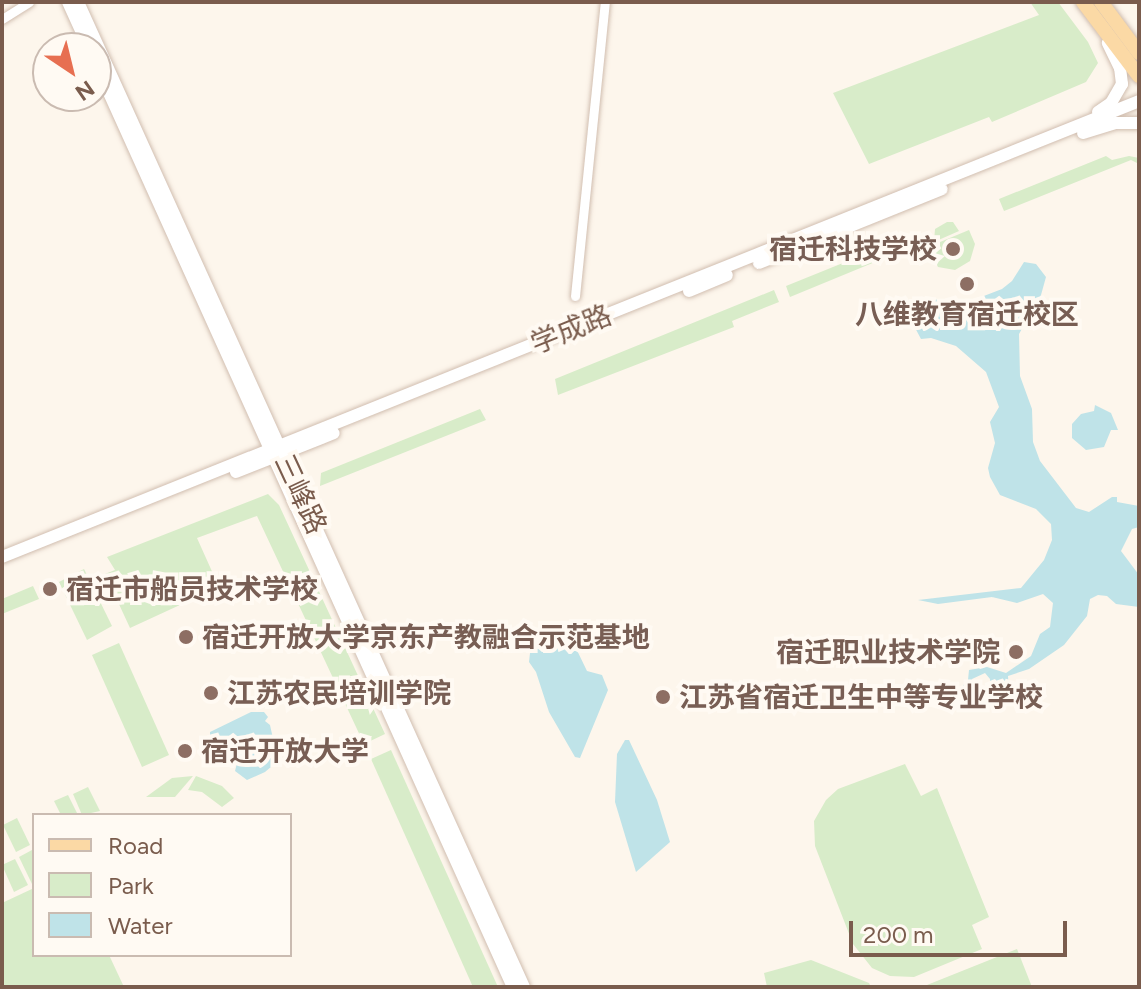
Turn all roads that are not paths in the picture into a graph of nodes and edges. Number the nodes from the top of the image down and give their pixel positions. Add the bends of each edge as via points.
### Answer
1 (29, 2) edge
2 (68, 2) edge
3 (78, 2) edge
4 (605, 2) edge
5 (1094, 5) edge
6 (2, 19) edge
7 (82, 32) edge
8 (1139, 45) edge
9 (1139, 53) edge
10 (1139, 76) edge
11 (112, 98) edge
12 (1139, 101) edge
13 (1139, 110) edge
14 (1139, 123) edge
15 (1081, 129) junction
16 (575, 296) dead end
17 (276, 452) junction
18 (2, 557) edge
19 (2, 565) edge
20 (513, 987) edge
21 (524, 987) edge

1 - 6 street
2 - 7 main road
3 - 17 main road, 三峰路
4 - 16 street
5 - 8 main road
5 - 9 main road
5 - 10 main road
5 - 15 main road via 1122,84 1111,103
11 - 17 main road, 三峰路
12 - 15 main road, 学成路
13 - 15 main road, 学成路
14 - 15 main road
15 - 17 main road, 学成路
17 - 18 main road, 学成路
17 - 19 main road, 学成路
17 - 20 main road, 三峰路
17 - 21 main road, 三峰路

